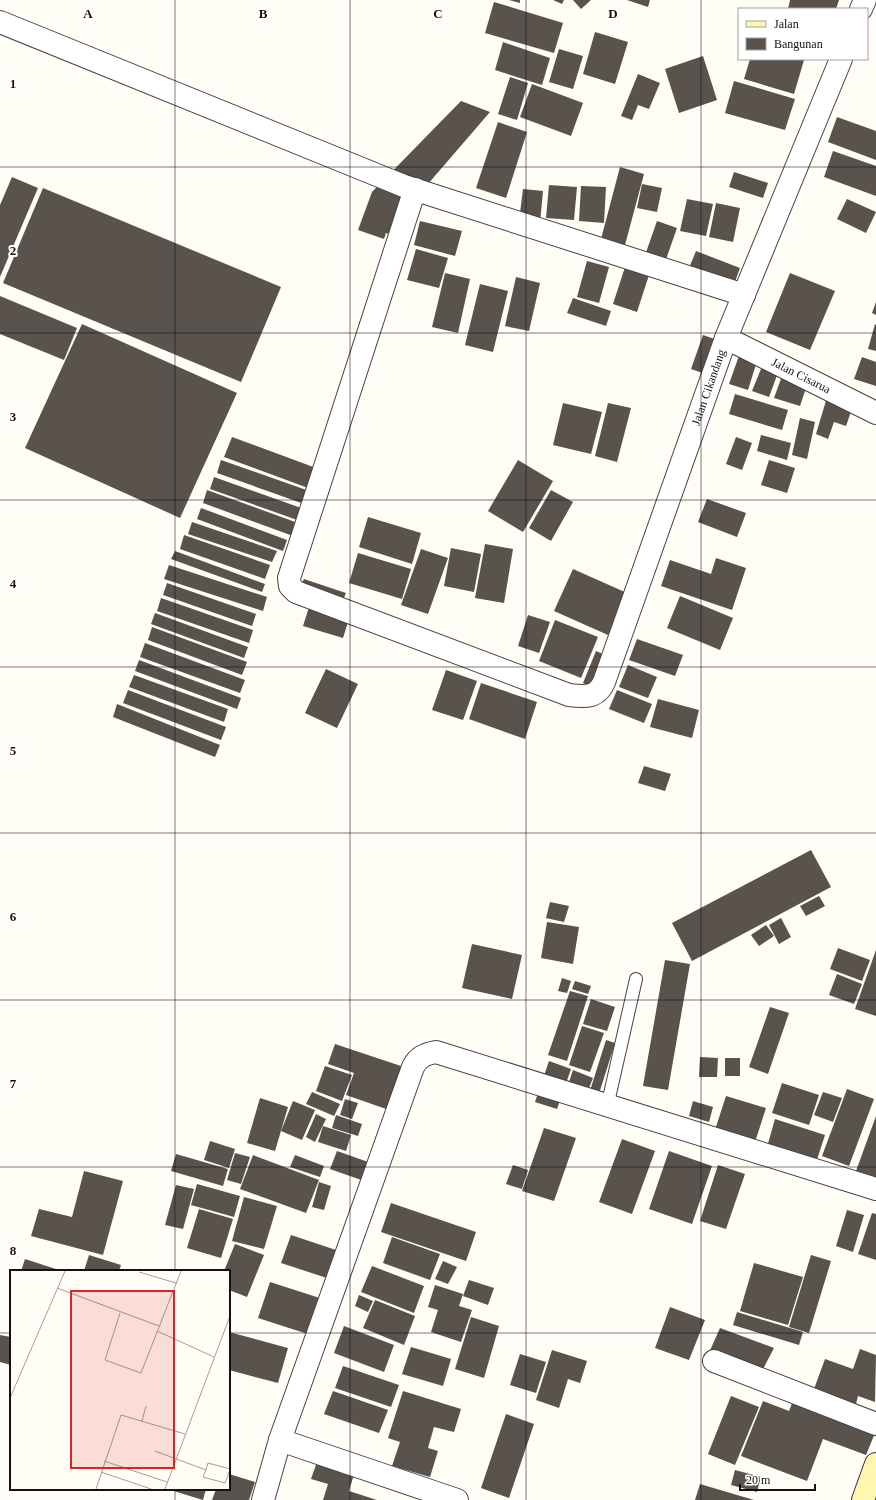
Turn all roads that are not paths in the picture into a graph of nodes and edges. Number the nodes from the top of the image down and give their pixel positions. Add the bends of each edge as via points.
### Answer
1 (0, 22) edge
2 (841, 60) edge
3 (415, 189) junction
4 (744, 295) junction
5 (726, 338) junction
6 (876, 413) edge
7 (636, 979) dead end
8 (607, 1106) junction
9 (876, 1189) edge
10 (714, 1362) dead end
11 (876, 1424) edge
12 (280, 1440) junction
13 (876, 1464) edge
14 (263, 1500) edge
15 (457, 1500) edge
16 (863, 1500) edge

1 - 3 street
2 - 4 street, Jalan Cikandang
3 - 4 street
3 - 5 street, Jalan Cikandang via 289,578 290,586 296,592 569,695 596,693 604,682
4 - 5 street, Jalan Cikandang
5 - 6 street, Jalan Cisarua
7 - 8 lane
8 - 9 street
8 - 12 street via 436,1052 423,1055 416,1060
10 - 11 street
12 - 14 street
12 - 15 street
13 - 16 main road

